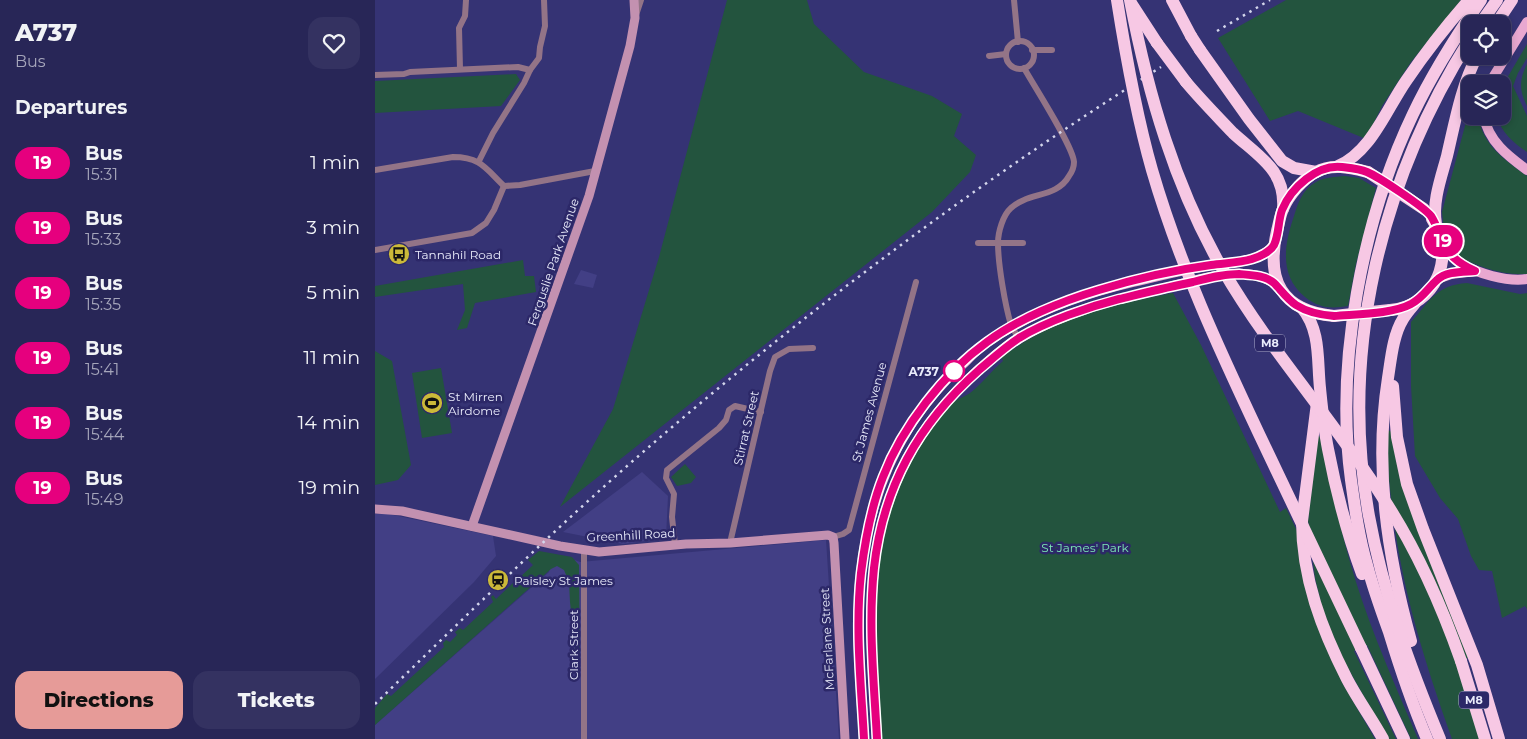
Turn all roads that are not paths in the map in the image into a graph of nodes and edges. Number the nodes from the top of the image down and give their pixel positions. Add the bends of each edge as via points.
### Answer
1 (467, 0) edge
2 (544, 0) edge
3 (634, 0) edge
4 (641, 0) edge
5 (1014, 0) edge
6 (1117, 0) edge
7 (1130, 0) edge
8 (1172, 0) edge
9 (1469, 0) edge
10 (1481, 0) edge
11 (1497, 0) edge
12 (1512, 0) edge
13 (1486, 15) edge
14 (1502, 15) edge
15 (635, 18) junction
16 (1527, 22) edge
17 (1018, 42) junction
18 (1033, 50) junction
19 (1052, 50) dead end
20 (1006, 54) junction
21 (1461, 54) edge
22 (989, 56) dead end
23 (1473, 65) edge
24 (460, 68) junction
25 (1024, 68) junction
26 (529, 70) junction
27 (375, 75) edge
28 (1495, 75) edge
29 (1486, 125) edge
30 (479, 161) junction
31 (1338, 166) junction
32 (375, 170) edge
33 (1527, 170) edge
34 (595, 171) junction
35 (1316, 172) junction
36 (504, 186) junction
37 (1283, 209) junction
38 (1436, 224) junction
39 (1443, 241) junction
40 (978, 242) dead end
41 (998, 242) junction
42 (1023, 243) dead end
43 (1274, 245) junction
44 (375, 250) edge
45 (1475, 271) junction
46 (1437, 279) junction
47 (1527, 279) edge
48 (916, 282) dead end
49 (1283, 293) junction
50 (1417, 301) junction
51 (1302, 308) junction
52 (1011, 327) junction
53 (1019, 338) junction
54 (813, 348) dead end
55 (1389, 374) junction
56 (1319, 386) junction
57 (761, 412) junction
58 (375, 509) edge
59 (472, 526) junction
60 (833, 537) junction
61 (730, 543) junction
62 (675, 545) junction
63 (584, 550) junction
64 (1411, 701) junction
65 (583, 739) edge
66 (845, 739) edge
67 (864, 739) edge
68 (877, 739) edge
69 (1383, 739) edge
70 (1404, 739) edge
71 (1427, 739) edge
72 (1442, 739) edge
73 (1485, 739) edge
74 (1499, 739) edge

1 - 24 street via 459,28
2 - 26 street via 545,26 539,58
3 - 15 street, Ferguslie Park Avenue
4 - 15 street
5 - 17 street
6 - 70 highway, bridge via 1142,134 1193,291
7 - 37 highway, bridge via 1186,82 1210,110 1270,166 1281,186
7 - 73 highway, M8, bridge via 1163,133 1180,181 1207,238 1222,268 1269,341 1387,505 1449,626
8 - 35 highway, bridge via 1200,50 1282,161 1294,168
9 - 31 highway via 1415,68 1367,144 1353,158
10 - 64 highway via 1448,50 1412,115 1389,173 1367,244 1350,350 1349,458 1359,527 1367,564
11 - 13 highway
12 - 14 highway
15 - 34 street, Ferguslie Park Avenue
16 - 28 main road
17 - 18 street via 1027,43
17 - 20 street via 1010,46
18 - 19 street
18 - 25 street via 1033,59
20 - 22 street
20 - 25 street via 1011,66
21 - 72 highway via 1423,122 1393,200 1369,294 1359,408 1369,515 1376,549 1394,616
23 - 38 highway via 1436,199
24 - 26 street via 518,67
24 - 27 street
25 - 41 street via 1068,145 1074,163 1065,184 1011,208 1005,216
26 - 30 street
29 - 33 main road via 1505,153
30 - 32 street via 453,157
30 - 36 street
31 - 35 highway
31 - 38 highway, bridge via 1368,172 1424,209
34 - 36 street
34 - 59 street, Ferguslie Park Avenue via 568,259
35 - 37 highway
36 - 44 street via 486,223 472,233
37 - 43 highway
38 - 39 highway
39 - 45 main road via 1456,260
39 - 46 highway
40 - 41 street
41 - 42 street
41 - 52 street
43 - 49 highway via 1274,268
43 - 52 main road via 1252,259 1209,265 1099,290
45 - 46 main road
45 - 47 main road via 1505,279
46 - 50 highway
48 - 60 street, St James Avenue via 849,530
49 - 51 highway
49 - 53 main road via 1264,278 1225,275 1102,304
50 - 51 highway, bridge via 1390,310 1334,316
50 - 55 highway via 1403,319
51 - 56 highway via 1313,324
52 - 53 street
52 - 67 main road via 986,343 936,391 910,423 883,475 870,520 859,590
53 - 68 main road via 945,402 909,454 892,492 879,538 873,586
54 - 57 street, Stirrat Street via 789,349 775,357
55 - 72 highway via 1382,448 1390,550 1413,650
55 - 74 highway via 1407,484 1477,665
56 - 64 highway via 1328,448 1359,567
56 - 69 highway via 1302,522 1306,571 1317,609 1337,657
57 - 61 street, Stirrat Street
57 - 62 street via 735,406 719,428 667,470 666,478 674,494
58 - 59 street, Greenhill Road via 402,511
59 - 63 street, Greenhill Road
60 - 61 street, Greenhill Road via 822,535
60 - 66 street, McFarlane Street
61 - 62 street, Greenhill Road
62 - 63 street, Greenhill Road
63 - 65 street, Clark Street
64 - 71 highway

